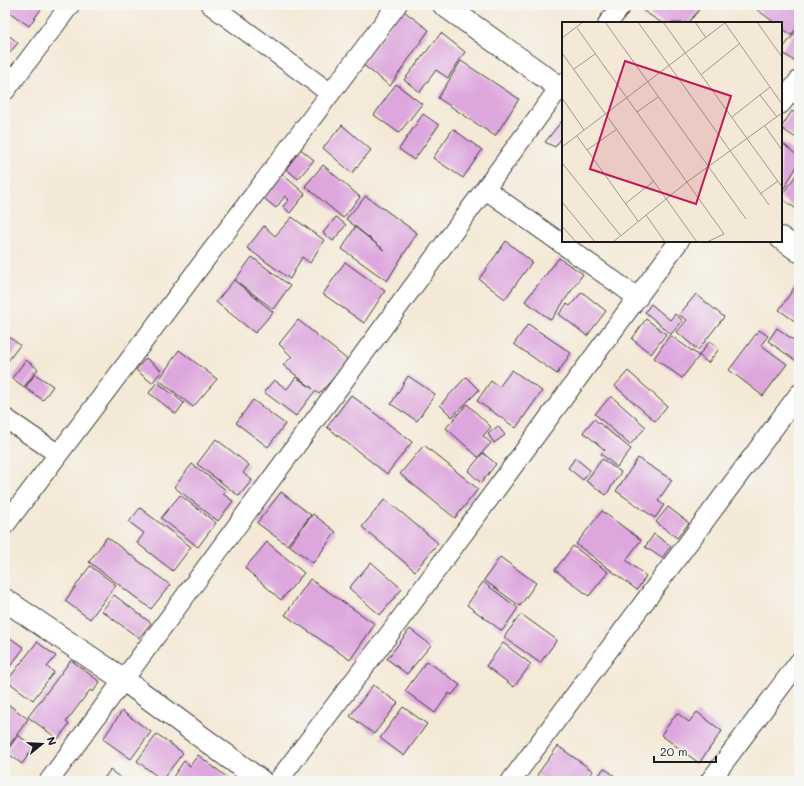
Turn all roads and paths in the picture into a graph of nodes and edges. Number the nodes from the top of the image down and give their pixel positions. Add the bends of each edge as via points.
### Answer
1 (70, 5) edge
2 (211, 5) edge
3 (397, 5) edge
4 (444, 5) edge
5 (622, 5) edge
6 (609, 22) edge
7 (799, 80) edge
8 (562, 87) edge
9 (5, 91) edge
10 (330, 93) junction
11 (782, 103) edge
12 (485, 189) junction
13 (782, 239) edge
14 (679, 242) edge
15 (799, 251) edge
16 (638, 298) junction
17 (799, 394) edge
18 (5, 418) edge
19 (58, 454) junction
20 (5, 525) edge
21 (5, 600) edge
22 (799, 662) edge
23 (124, 680) junction
24 (49, 781) edge
25 (261, 781) edge
26 (278, 781) edge
27 (511, 781) edge
28 (710, 781) edge

1 - 9 street
2 - 10 street
3 - 10 street
4 - 8 street
5 - 6 street
7 - 11 street
8 - 12 street
10 - 19 street
12 - 16 street
12 - 23 street
13 - 15 street
14 - 16 street
16 - 26 street
17 - 27 street
18 - 19 street
19 - 20 street
21 - 23 street
22 - 28 street
23 - 24 street
23 - 25 street

